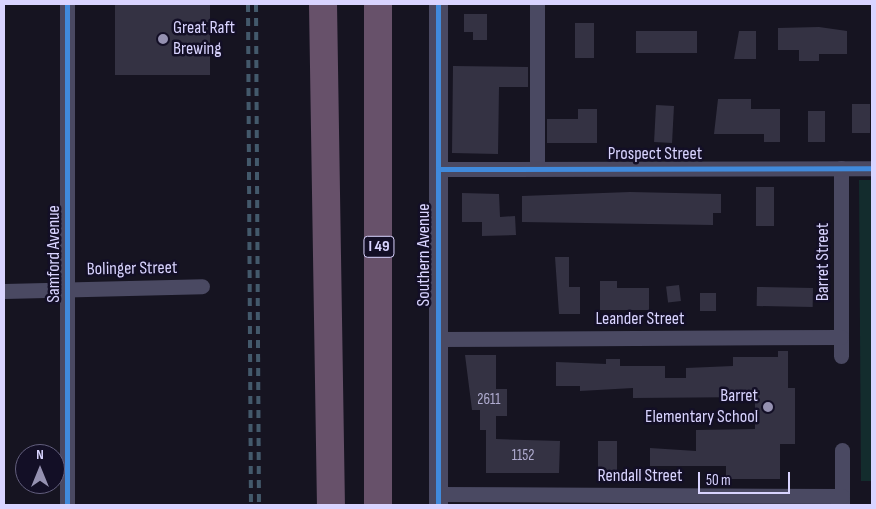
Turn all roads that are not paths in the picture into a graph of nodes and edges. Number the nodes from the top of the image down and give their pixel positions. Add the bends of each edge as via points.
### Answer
1 (67, 4) edge
2 (323, 4) edge
3 (378, 4) edge
4 (438, 4) edge
5 (537, 4) edge
6 (438, 168) junction
7 (537, 168) junction
8 (841, 168) junction
9 (872, 168) edge
10 (202, 286) dead end
11 (67, 289) junction
12 (4, 291) edge
13 (841, 337) junction
14 (438, 339) junction
15 (841, 356) dead end
16 (842, 450) dead end
17 (330, 474) junction
18 (378, 500) edge
19 (438, 500) edge
20 (842, 500) edge
21 (67, 505) edge
22 (322, 505) edge
23 (331, 505) edge

1 - 11 street, Samford Avenue
2 - 17 highway
3 - 18 highway, I 49
4 - 6 street, Southern Avenue
5 - 7 street
6 - 7 street, Prospect Street
6 - 14 street, Southern Avenue
7 - 8 street, Prospect Street
8 - 9 street, Prospect Street
8 - 13 street, Barret Street
10 - 11 street, Bolinger Street
11 - 12 street, Bolinger Street
11 - 21 street, Samford Avenue
13 - 14 street, Leander Street
13 - 15 street, Barret Street
14 - 19 street, Southern Avenue
16 - 20 street
17 - 22 highway
17 - 23 highway
19 - 20 street, Rendall Street

